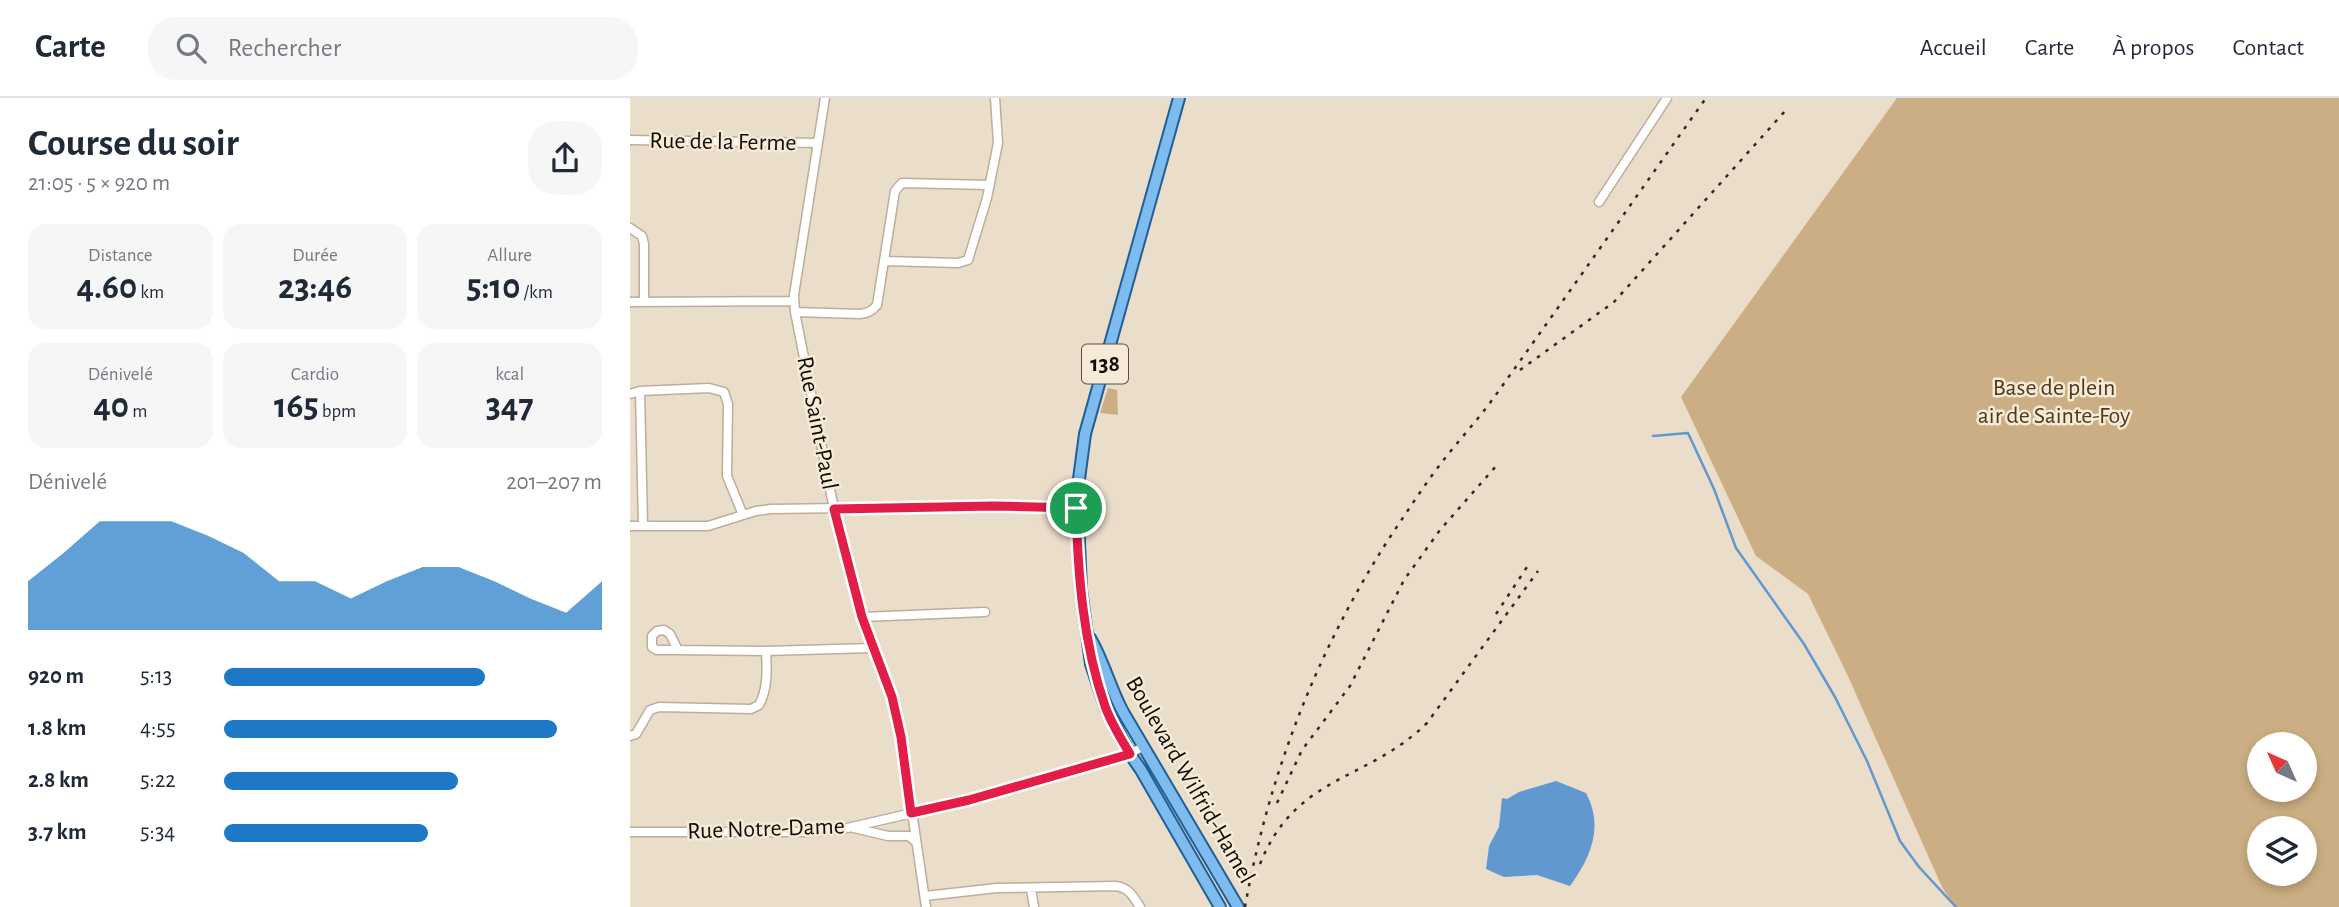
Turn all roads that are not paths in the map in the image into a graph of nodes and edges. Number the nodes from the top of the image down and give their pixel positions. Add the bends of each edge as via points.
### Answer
1 (825, 98) edge
2 (995, 98) edge
3 (1178, 98) edge
4 (1667, 98) edge
5 (630, 141) edge
6 (817, 143) junction
7 (989, 185) junction
8 (1599, 202) dead end
9 (630, 229) edge
10 (885, 261) junction
11 (794, 301) junction
12 (630, 302) edge
13 (644, 302) junction
14 (795, 312) junction
15 (640, 391) junction
16 (630, 394) edge
17 (1076, 508) junction
18 (834, 509) junction
19 (743, 515) junction
20 (630, 526) edge
21 (643, 526) junction
22 (985, 612) dead end
23 (862, 617) junction
24 (1088, 636) junction
25 (872, 648) junction
26 (678, 650) dead end
27 (766, 651) junction
28 (630, 736) edge
29 (1143, 747) junction
30 (1130, 754) junction
31 (911, 813) junction
32 (851, 827) junction
33 (630, 832) edge
34 (916, 842) junction
35 (1031, 888) junction
36 (925, 896) junction
37 (1235, 902) edge
38 (926, 907) edge
39 (1034, 907) edge
40 (1140, 907) edge
41 (1220, 907) edge

1 - 6 street, Rue Saint-Paul
2 - 7 street via 998,143
3 - 17 main road, Boulevard Wilfrid-Hamel / 138 via 1085,434
4 - 8 street
5 - 6 street, Rue de la Ferme
6 - 11 street, Rue Saint-Paul
7 - 10 street via 968,260
7 - 10 street via 902,183 895,191
9 - 13 street via 642,236 644,244
10 - 14 street via 877,305 868,313
11 - 13 street
11 - 14 street, Rue Saint-Paul
12 - 13 street
14 - 18 street, Rue Saint-Paul
15 - 16 street
15 - 19 street via 709,388 724,392 728,404 727,476
15 - 21 street
17 - 18 street
17 - 24 main road, Boulevard Wilfrid-Hamel / 138 via 1080,590
18 - 19 street via 771,509
18 - 23 street, Rue Saint-Paul
19 - 21 street via 708,526
20 - 21 street
22 - 23 street
23 - 25 street, Rue Saint-Paul
24 - 29 main road, Boulevard Wilfrid-Hamel
24 - 30 main road, Boulevard Wilfrid-Hamel / 138 via 1091,664 1106,709
25 - 27 street
25 - 31 street, Rue Saint-Paul via 892,697
26 - 27 street
27 - 28 street via 759,705 751,709 659,707 650,710 636,734
29 - 30 street, Rue Notre-Dame
29 - 37 main road, Boulevard Wilfrid-Hamel
30 - 31 street, Rue Notre-Dame
30 - 41 main road, Boulevard Wilfrid-Hamel / 138
31 - 32 street, Rue Notre-Dame
31 - 34 street, Rue Saint-Paul
32 - 33 street, Rue Notre-Dame via 805,832
32 - 34 street via 909,836
34 - 36 street, Rue Saint-Paul
35 - 36 street
35 - 39 street
35 - 40 street via 1125,887
36 - 38 street, Rue Saint-Paul

